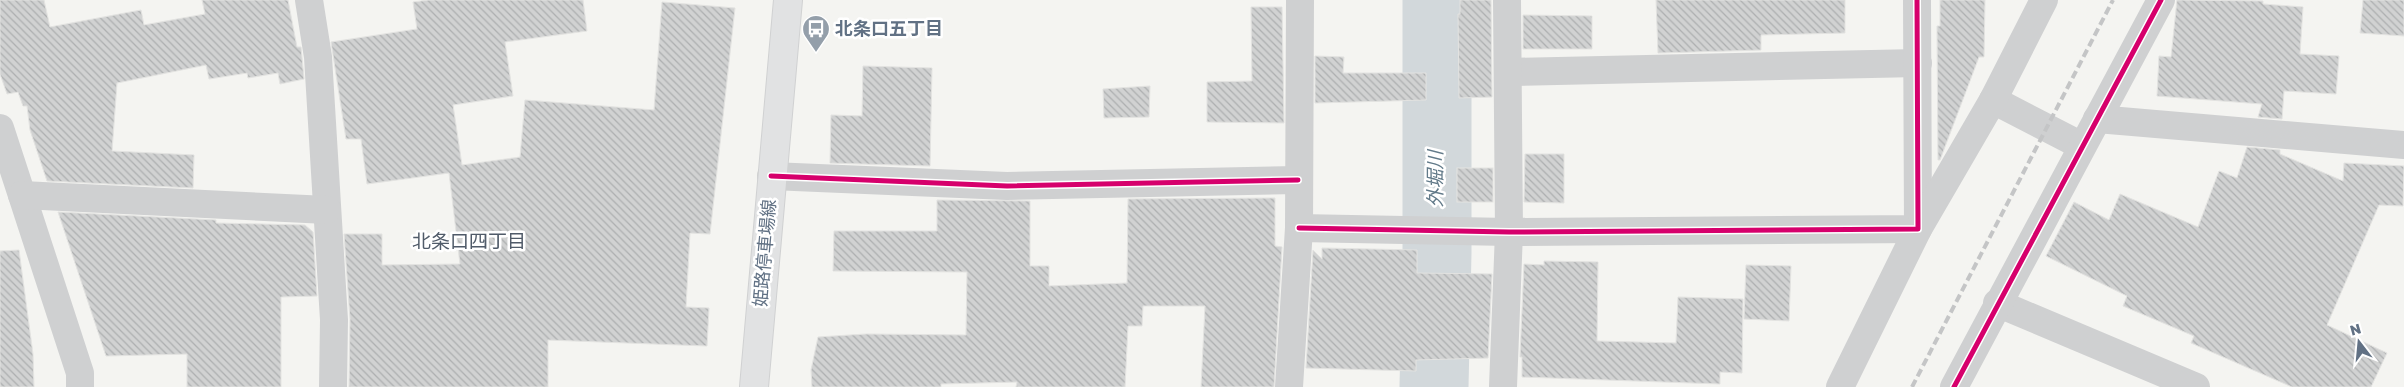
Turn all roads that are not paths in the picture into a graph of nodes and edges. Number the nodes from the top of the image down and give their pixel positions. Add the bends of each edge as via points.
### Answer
1 (308, 0) edge
2 (788, 0) edge
3 (1300, 0) edge
4 (1507, 0) edge
5 (1917, 0) edge
6 (2044, 0) edge
7 (2161, 0) edge
8 (1918, 63) junction
9 (1509, 72) junction
10 (1994, 100) junction
11 (2097, 119) junction
12 (0, 128) edge
13 (2404, 145) edge
14 (2082, 146) junction
15 (771, 176) junction
16 (1298, 180) junction
17 (22, 196) junction
18 (327, 210) junction
19 (1298, 228) junction
20 (1918, 229) junction
21 (1509, 232) junction
22 (1997, 304) junction
23 (80, 387) edge
24 (333, 387) edge
25 (754, 387) edge
26 (1289, 387) edge
27 (1503, 387) edge
28 (1840, 387) edge
29 (1954, 387) edge
30 (2196, 387) edge

1 - 18 street via 318,57
2 - 15 main road, 姫路停車場線
3 - 16 street
4 - 9 street
5 - 8 street
6 - 10 street
7 - 11 street
8 - 9 street
8 - 20 street
9 - 21 street
10 - 14 street
10 - 20 street
11 - 13 street
11 - 14 street
12 - 17 street
14 - 22 street
15 - 16 street via 1006,186
15 - 25 main road, 姫路停車場線
16 - 19 street
17 - 18 street
17 - 23 street via 80,373
18 - 24 street via 334,320
19 - 21 street
19 - 26 street
20 - 21 street
20 - 28 street
21 - 27 street
22 - 29 street
22 - 30 street

